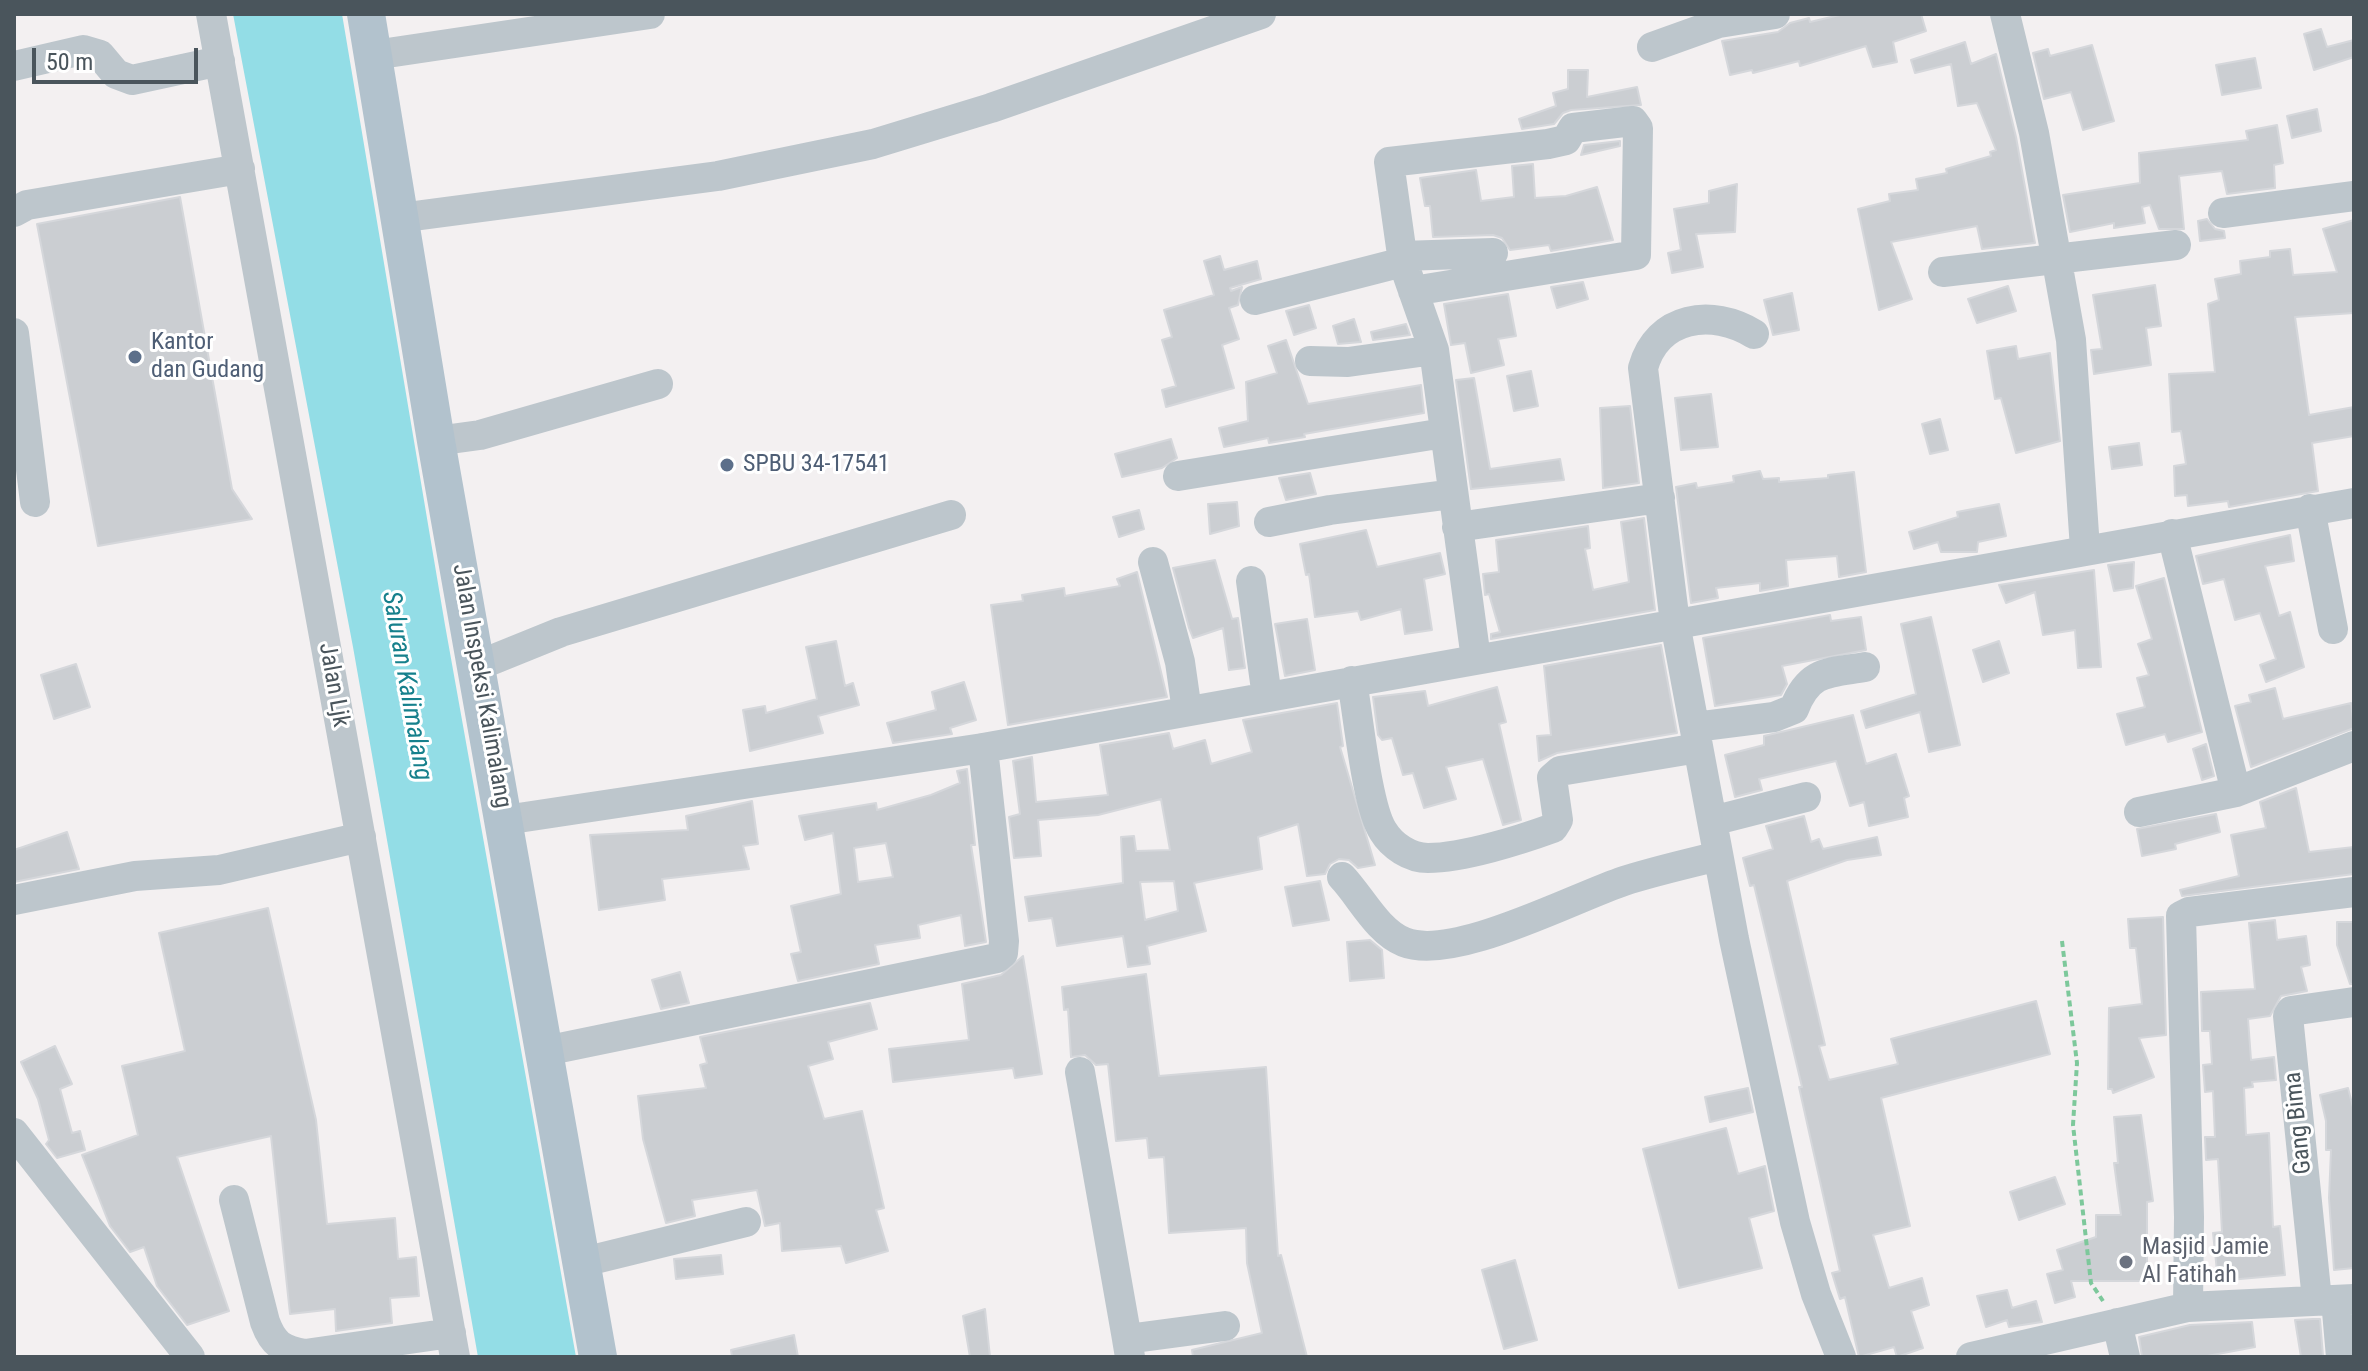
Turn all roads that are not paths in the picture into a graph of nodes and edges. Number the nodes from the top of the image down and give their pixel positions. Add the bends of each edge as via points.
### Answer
1 (211, 14) edge
2 (366, 14) edge
3 (650, 14) edge
4 (1261, 14) edge
5 (1775, 14) edge
6 (2005, 14) edge
7 (1652, 47) dead end
8 (374, 55) junction
9 (220, 61) junction
10 (14, 66) edge
11 (240, 169) junction
12 (2354, 196) edge
13 (14, 212) edge
14 (2223, 213) dead end
15 (399, 218) junction
16 (2176, 245) dead end
17 (1493, 253) dead end
18 (2057, 258) junction
19 (1403, 259) junction
20 (1943, 272) dead end
21 (1413, 291) junction
22 (1255, 300) dead end
23 (14, 333) edge
24 (1754, 334) dead end
25 (1434, 350) junction
26 (1310, 361) dead end
27 (658, 384) dead end
28 (1444, 433) junction
29 (436, 441) junction
30 (1178, 476) dead end
31 (1453, 494) junction
32 (1660, 498) junction
33 (35, 502) dead end
34 (2354, 503) edge
35 (2310, 509) junction
36 (951, 515) dead end
37 (1269, 522) dead end
38 (1457, 527) junction
39 (2172, 534) junction
40 (2085, 549) junction
41 (1153, 562) dead end
42 (1251, 581) dead end
43 (1675, 623) junction
44 (2333, 629) dead end
45 (1476, 659) junction
46 (477, 666) junction
47 (1865, 667) dead end
48 (1352, 681) junction
49 (1267, 697) junction
50 (1187, 711) junction
51 (1696, 738) junction
52 (2354, 746) edge
53 (983, 748) junction
54 (2236, 792) junction
55 (1806, 797) dead end
56 (2139, 812) dead end
57 (505, 820) junction
58 (1712, 821) junction
59 (361, 837) junction
60 (1718, 856) junction
61 (1342, 877) dead end
62 (2354, 892) edge
63 (14, 900) edge
64 (2354, 1002) edge
65 (545, 1051) junction
66 (1080, 1072) dead end
67 (14, 1133) edge
68 (234, 1200) dead end
69 (746, 1222) dead end
70 (579, 1263) junction
71 (2336, 1300) edge
72 (2188, 1307) junction
73 (2117, 1323) junction
74 (1225, 1326) dead end
75 (453, 1345) edge
76 (1128, 1348) edge
77 (190, 1357) edge
78 (598, 1357) edge
79 (1841, 1357) edge
80 (1971, 1357) edge
81 (2125, 1357) edge
82 (2341, 1357) edge

1 - 9 street, Jalan Ljk
2 - 8 main road, Jalan Inspeksi Kalimalang
3 - 8 street
4 - 15 street via 873,144 718,176
5 - 7 street via 1719,23
6 - 18 street
8 - 15 main road, Jalan Inspeksi Kalimalang
9 - 10 street via 132,80 116,74 100,55 83,50
9 - 11 street, Jalan Ljk
11 - 13 street via 27,205
11 - 59 street, Jalan Ljk
12 - 14 street
15 - 29 main road, Jalan Inspeksi Kalimalang
16 - 18 street
17 - 19 street
18 - 20 street
18 - 40 street via 2071,340
19 - 21 street
19 - 21 street via 1391,160 1548,144 1566,140 1573,128 1583,125 1633,121 1638,128 1636,255
19 - 22 street
21 - 25 street
23 - 33 street
24 - 32 street via 1733,321 1703,319 1673,328 1647,353 1643,368
25 - 26 street via 1348,362
25 - 28 street
27 - 29 street via 480,435
28 - 30 street
28 - 31 street
29 - 46 main road, Jalan Inspeksi Kalimalang
31 - 37 street
31 - 38 street
32 - 38 street
32 - 43 street
34 - 35 street
35 - 39 street
35 - 44 street
36 - 46 street via 561,632
38 - 45 street
39 - 40 street
39 - 54 street
40 - 43 street
41 - 50 street via 1180,662
42 - 49 street
43 - 45 street
43 - 51 street
45 - 48 street
46 - 57 main road, Jalan Inspeksi Kalimalang
47 - 51 street via 1817,675 1801,691 1794,709
48 - 49 street
48 - 51 street via 1376,814 1393,844 1418,857 1471,850 1553,828 1558,820 1552,778 1560,771
49 - 50 street
50 - 53 street
51 - 58 street
52 - 54 street
53 - 57 street
53 - 65 street via 1004,941 997,958
54 - 56 street
55 - 58 street
57 - 65 main road, Jalan Inspeksi Kalimalang
58 - 60 street
59 - 63 street via 219,870 135,876
59 - 75 street, Jalan Ljk
60 - 61 street via 1624,881 1523,921 1439,946 1401,941 1379,924
60 - 79 street via 1795,1222
62 - 72 street via 2181,916
64 - 71 street, Gang Bima via 2302,1008 2288,1016
65 - 70 main road, Jalan Inspeksi Kalimalang
66 - 76 street
67 - 77 street
68 - 75 street via 265,1322 272,1340 286,1351
69 - 70 street
70 - 78 main road, Jalan Inspeksi Kalimalang
71 - 72 street
71 - 82 street
72 - 73 street
73 - 80 street
73 - 81 street
74 - 76 street

